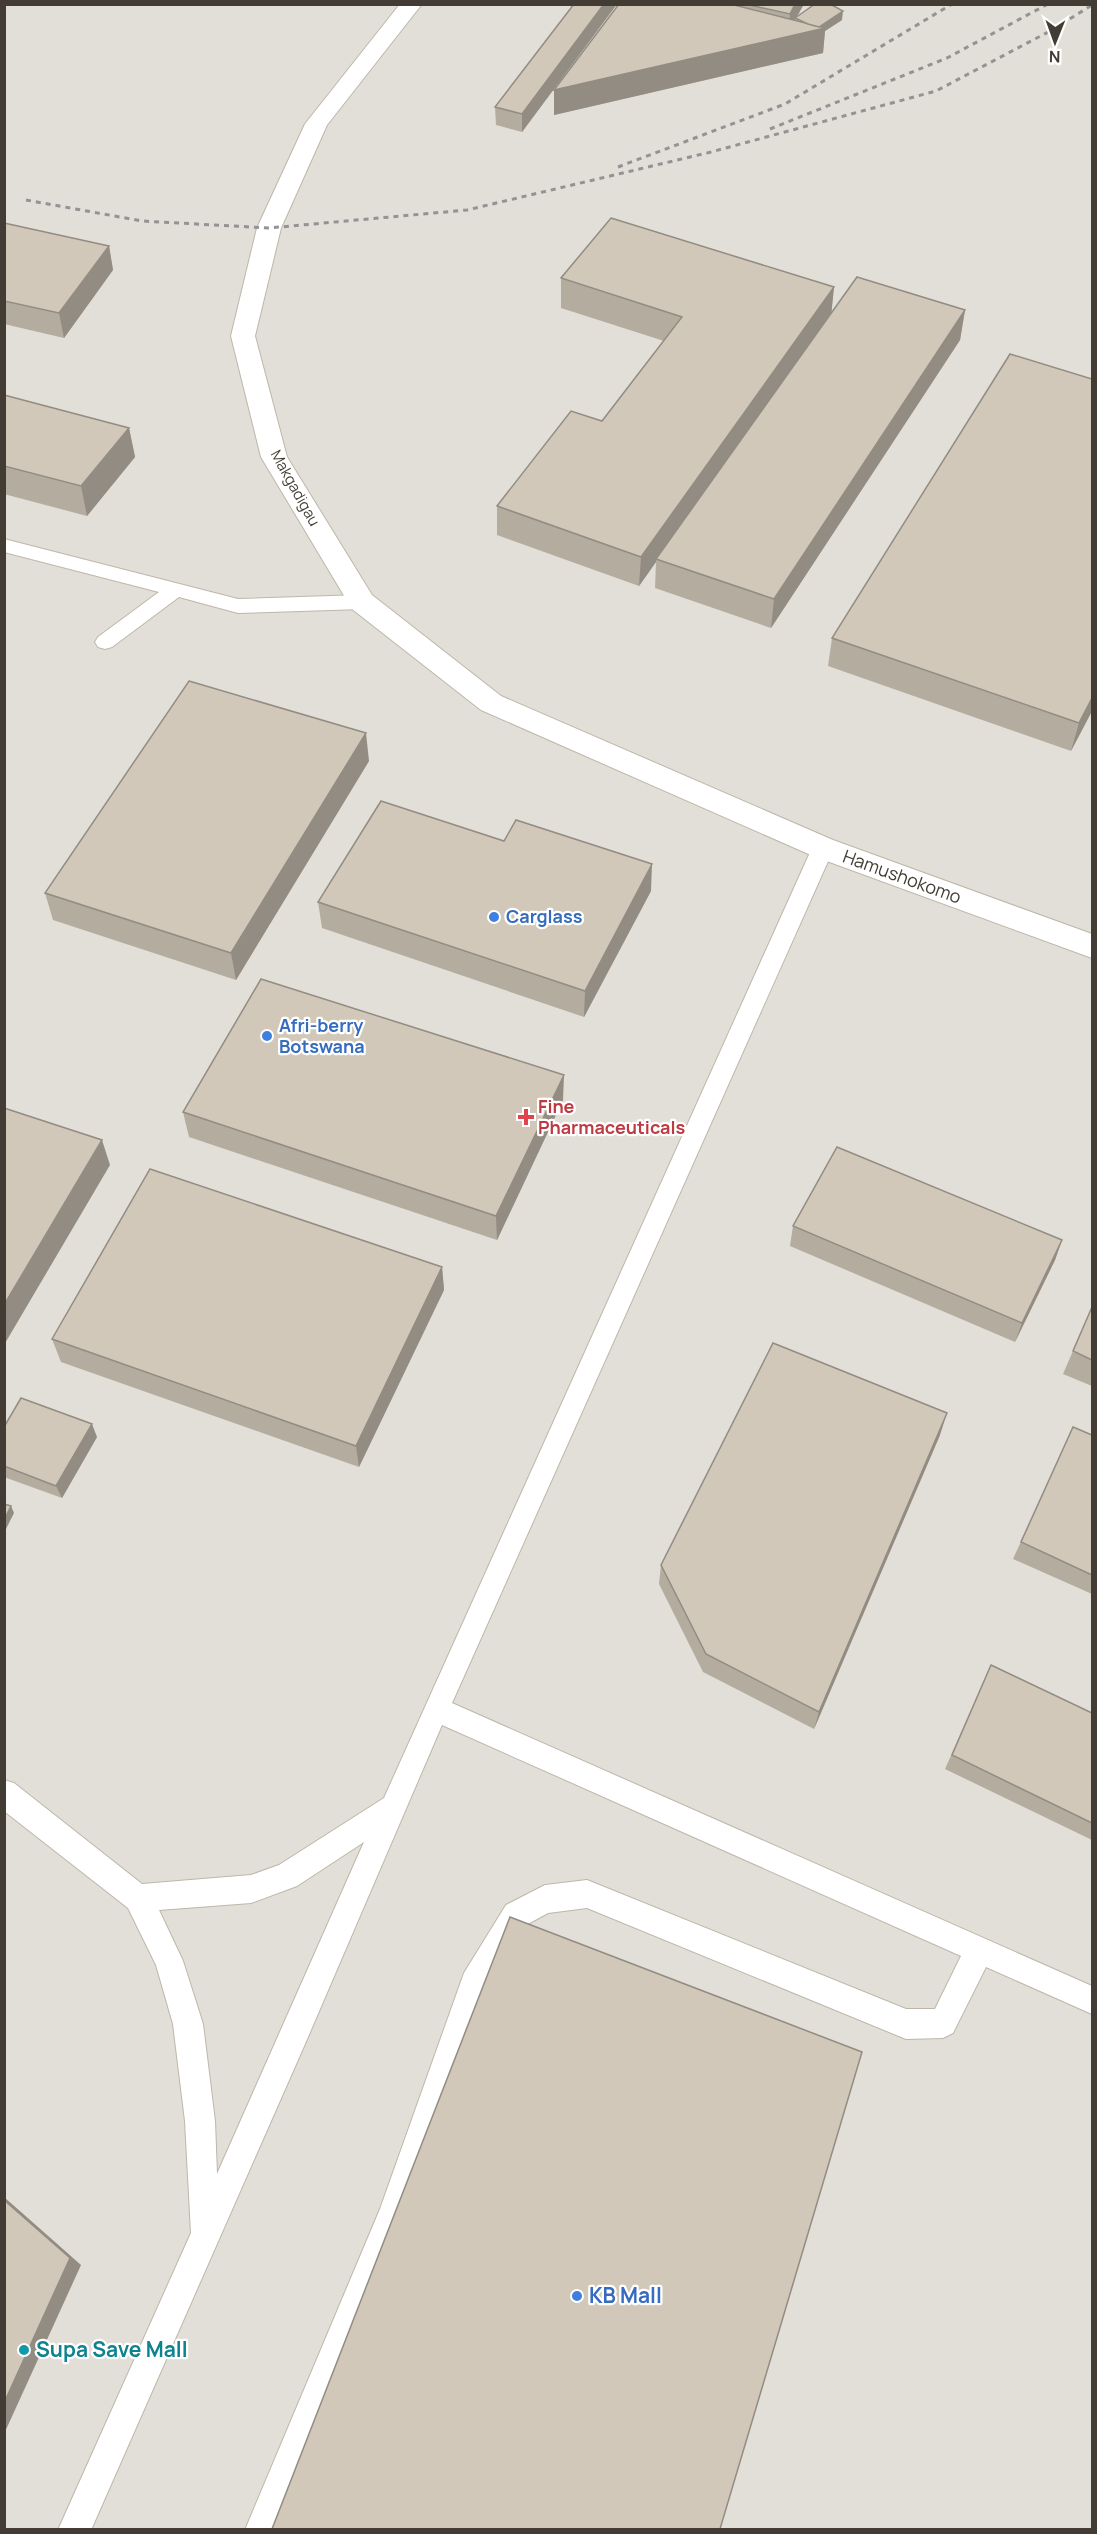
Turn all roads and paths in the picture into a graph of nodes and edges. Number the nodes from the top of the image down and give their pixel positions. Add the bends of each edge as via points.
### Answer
1 (412, 4) edge
2 (4, 545) edge
3 (176, 590) junction
4 (362, 602) junction
5 (105, 642) dead end
6 (715, 801) joint
7 (823, 848) junction
8 (1092, 946) edge
9 (436, 1709) junction
10 (4, 1793) edge
11 (392, 1808) junction
12 (138, 1898) junction
13 (979, 1950) junction
14 (1092, 2000) edge
15 (205, 2236) junction
16 (74, 2529) edge
17 (261, 2529) edge

1 - 4 street, Makgadigau via 315,124 269,228 243,336 274,457
2 - 3 lane
3 - 4 lane via 238,606
3 - 5 lane
4 - 6 street, Makgadigau via 491,703
6 - 7 street, Hamushokomo
7 - 8 street, Hamushokomo
7 - 9 lane
9 - 11 lane
9 - 13 lane
10 - 12 lane
11 - 12 lane via 287,1876 251,1889
11 - 15 lane
12 - 15 lane via 170,1961 188,2025 200,2121
13 - 14 lane
13 - 17 lane via 943,2023 906,2024 587,1894 545,1899 516,1916 474,1983 395,2210
15 - 16 lane

